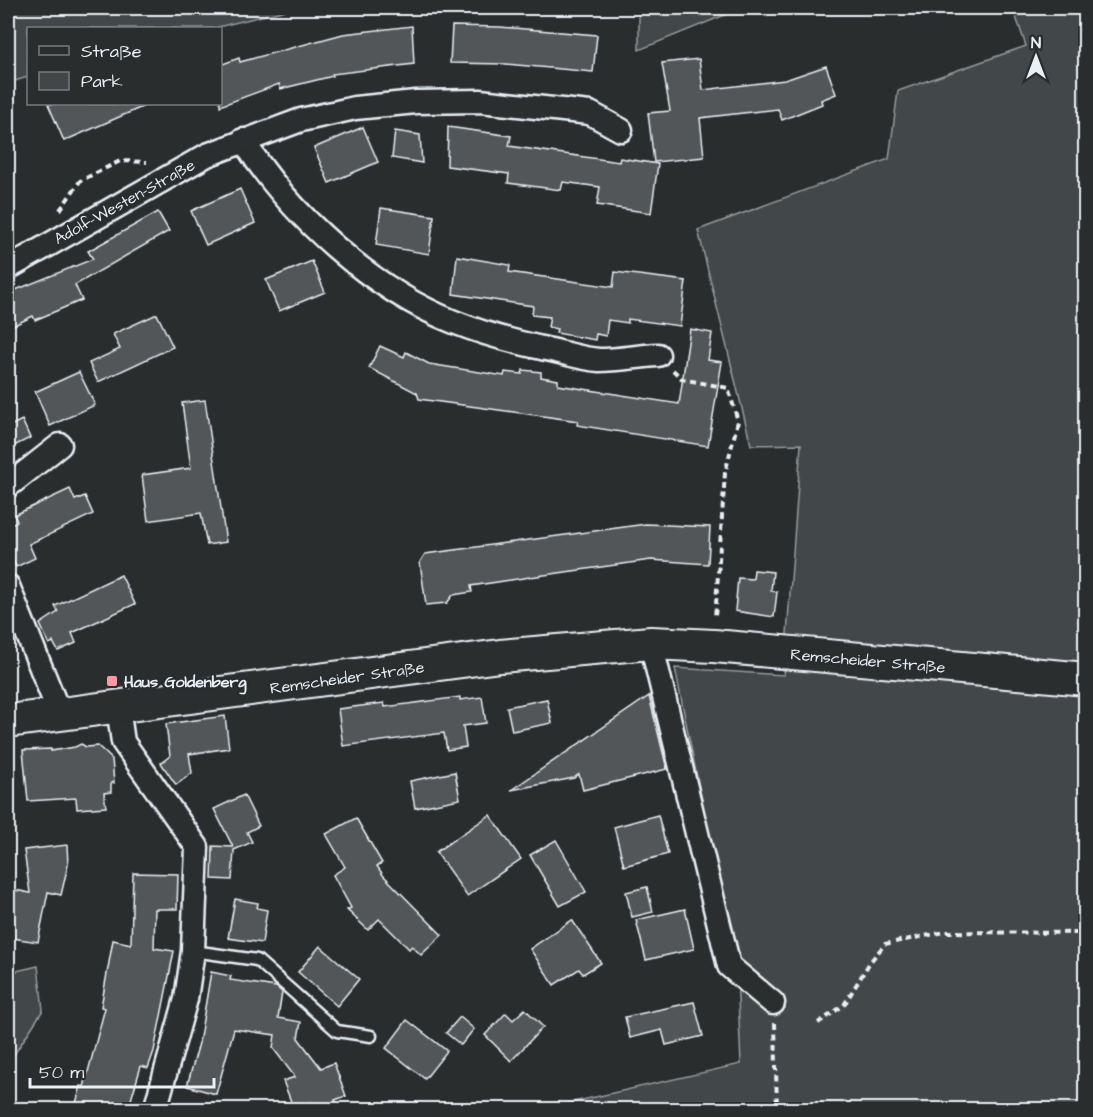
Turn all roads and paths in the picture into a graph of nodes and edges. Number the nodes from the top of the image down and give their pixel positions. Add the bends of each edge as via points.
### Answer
1 (621, 130) dead end
2 (243, 140) junction
3 (8, 268) edge
4 (658, 355) joint
5 (60, 445) dead end
6 (8, 486) edge
7 (8, 586) edge
8 (716, 606) dead end
9 (651, 643) junction
10 (1086, 678) edge
11 (118, 707) junction
12 (60, 715) junction
13 (8, 721) edge
14 (1086, 933) edge
15 (193, 951) junction
16 (773, 1003) joint
17 (818, 1023) dead end
18 (371, 1036) dead end
19 (155, 1110) edge
20 (777, 1110) edge

1 - 2 street, Adolf-Westen-Straße via 590,112 447,101 355,108 301,120
2 - 3 street, Adolf-Westen-Straße via 184,167
2 - 4 street via 304,218 407,299 453,322 503,340 598,360
4 - 8 path via 682,379 728,388 738,421 725,473
5 - 6 street
7 - 12 street
9 - 10 main road, Remscheider Straße
9 - 11 main road, Remscheider Straße via 500,656
9 - 16 street via 729,966
11 - 12 main road, Remscheider Straße
11 - 15 street via 123,742 197,847
12 - 13 main road, Remscheider Straße
14 - 17 path via 945,932 885,944 844,1005
15 - 18 lane via 257,960 337,1031
15 - 19 street via 186,999
16 - 20 path

